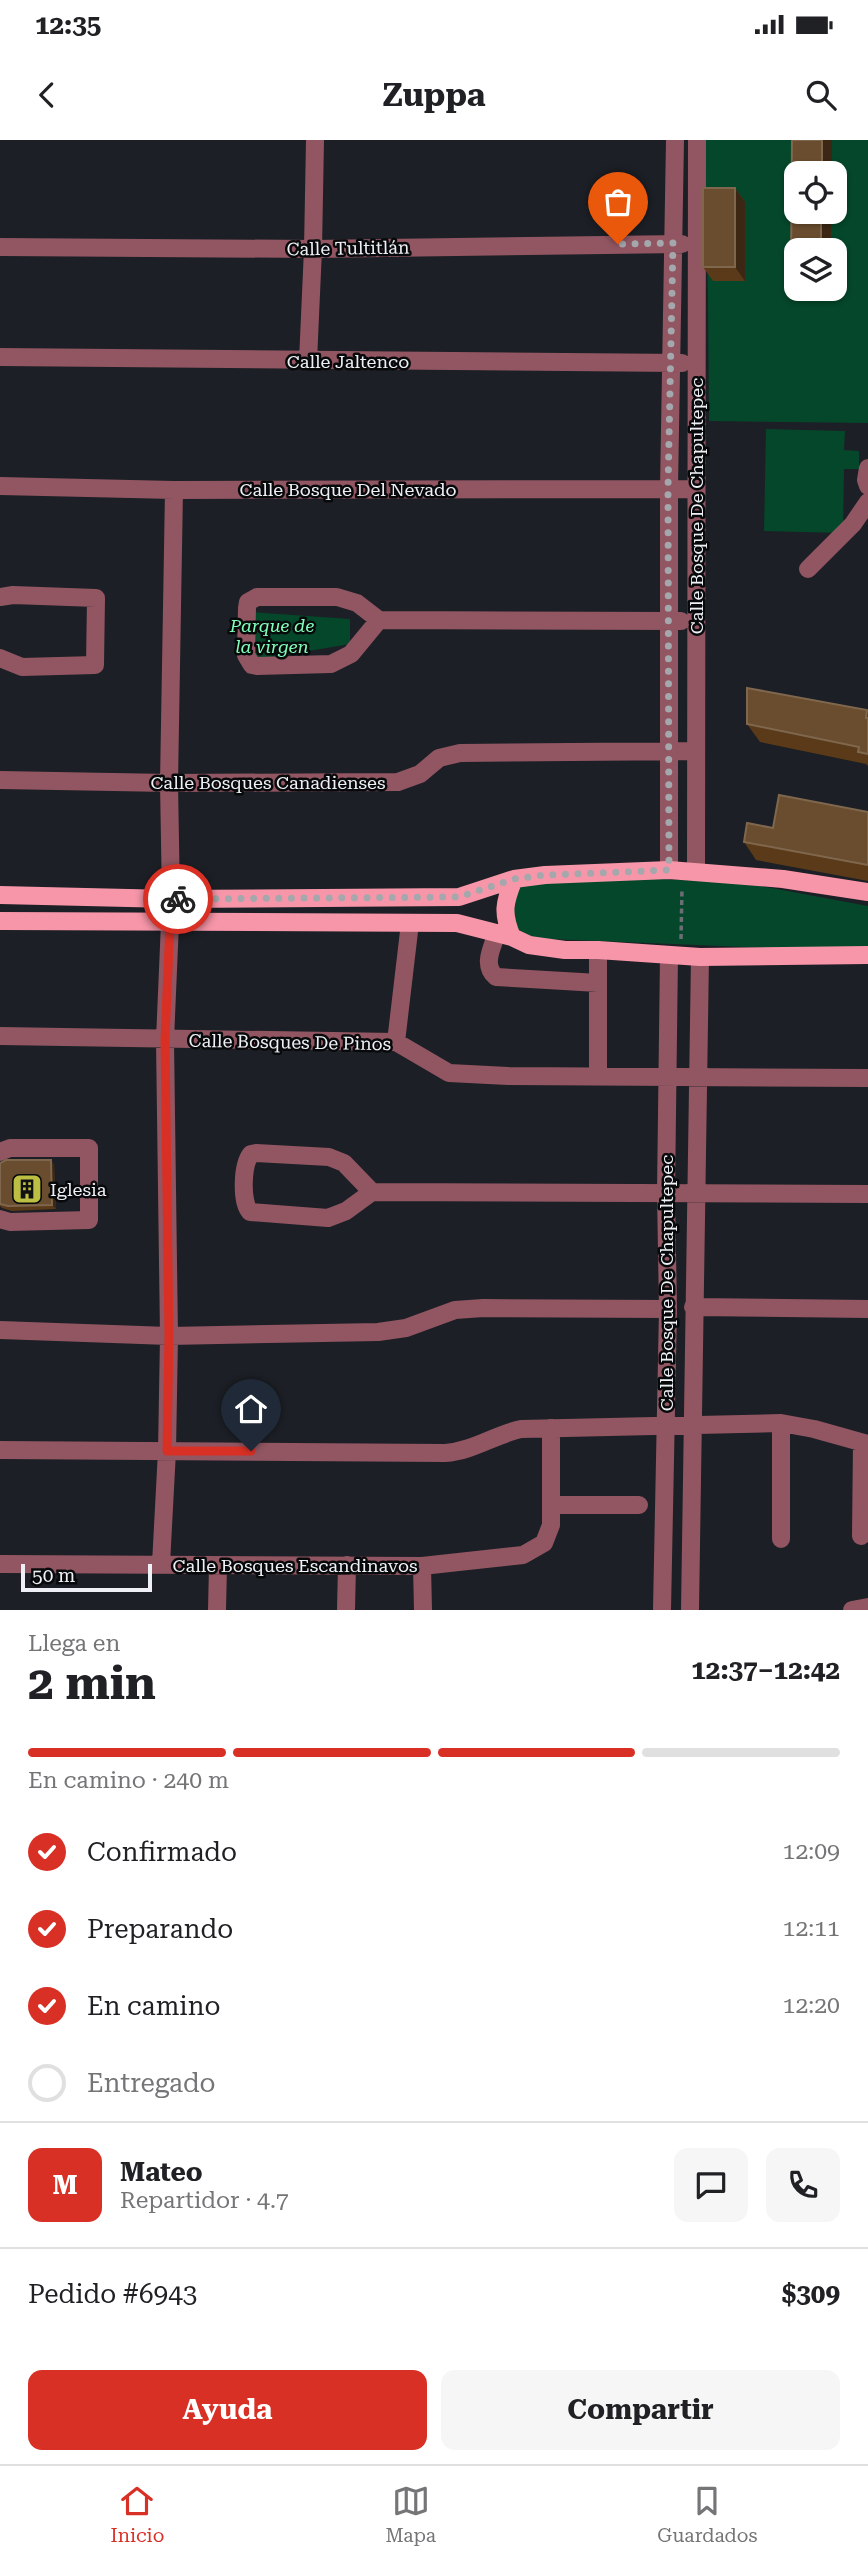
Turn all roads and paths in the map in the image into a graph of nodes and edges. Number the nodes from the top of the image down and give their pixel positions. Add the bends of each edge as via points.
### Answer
1 (315, 140) edge
2 (676, 140) edge
3 (697, 140) edge
4 (673, 243) junction
5 (697, 244) junction
6 (0, 247) edge
7 (313, 249) junction
8 (0, 357) edge
9 (308, 361) junction
10 (671, 363) junction
11 (696, 363) junction
12 (868, 468) edge
13 (0, 486) edge
14 (868, 486) edge
15 (668, 488) junction
16 (696, 489) junction
17 (174, 490) junction
18 (868, 502) edge
19 (808, 569) dead end
20 (0, 597) edge
21 (379, 620) junction
22 (669, 621) junction
23 (696, 621) junction
24 (0, 658) edge
25 (669, 750) junction
26 (696, 751) junction
27 (0, 780) edge
28 (169, 783) junction
29 (682, 871) junction
30 (514, 879) junction
31 (868, 892) edge
32 (0, 895) edge
33 (171, 899) junction
34 (0, 921) edge
35 (170, 923) junction
36 (410, 923) junction
37 (504, 935) junction
38 (598, 950) junction
39 (675, 955) junction
40 (868, 955) edge
41 (700, 957) junction
42 (598, 983) junction
43 (0, 1036) edge
44 (165, 1040) junction
45 (396, 1042) junction
46 (598, 1075) junction
47 (667, 1076) junction
48 (697, 1077) junction
49 (868, 1078) edge
50 (0, 1152) edge
51 (373, 1192) junction
52 (666, 1193) junction
53 (695, 1194) junction
54 (868, 1194) edge
55 (0, 1219) edge
56 (693, 1307) junction
57 (668, 1309) junction
58 (868, 1309) edge
59 (0, 1330) edge
60 (169, 1336) junction
61 (781, 1423) junction
62 (666, 1425) junction
63 (694, 1425) junction
64 (551, 1428) junction
65 (865, 1444) edge
66 (0, 1450) edge
67 (167, 1451) junction
68 (552, 1505) junction
69 (639, 1505) dead end
70 (861, 1536) dead end
71 (781, 1539) dead end
72 (0, 1564) edge
73 (161, 1564) junction
74 (347, 1565) junction
75 (218, 1566) junction
76 (422, 1566) junction
77 (868, 1607) edge
78 (217, 1610) edge
79 (346, 1610) edge
80 (423, 1610) edge
81 (662, 1610) edge
82 (690, 1610) edge
83 (852, 1610) edge

1 - 7 street
2 - 4 street, Calle Bosque De Chapultepec
3 - 5 street, Calle Bosque De Chapultepec
4 - 5 street, Calle Tultitlán
4 - 7 street, Calle Tultitlán
4 - 10 street, Calle Bosque De Chapultepec
5 - 11 street, Calle Bosque De Chapultepec
6 - 7 street, Calle Tultitlán
7 - 9 street
8 - 9 street, Calle Jaltenco
9 - 10 street, Calle Jaltenco
10 - 11 street, Calle Jaltenco
10 - 15 street, Calle Bosque De Chapultepec
11 - 16 street, Calle Bosque De Chapultepec
12 - 14 street
13 - 17 street, Calle Bosque Del Nevado
15 - 16 street, Calle Bosque Del Nevado
15 - 17 street, Calle Bosque Del Nevado
15 - 22 street, Calle Bosque De Chapultepec
16 - 23 street, Calle Bosque De Chapultepec
17 - 28 street
18 - 19 street via 853,524
20 - 24 street via 96,598 95,665 22,667
21 - 21 street via 358,603 337,597 252,599 247,608 248,661 257,666 331,664 351,654
21 - 22 street
22 - 23 street
22 - 25 street, Calle Bosque De Chapultepec
23 - 26 street, Calle Bosque De Chapultepec
25 - 26 street, Calle Bosques Canadienses
25 - 28 street, Calle Bosques Canadienses via 460,753 439,758 420,774 398,782
25 - 29 street, Calle Bosque De Chapultepec
26 - 29 street, Calle Bosque De Chapultepec
27 - 28 street, Calle Bosques Canadienses
28 - 33 street
29 - 30 main road
29 - 31 main road via 783,878
29 - 39 path
30 - 33 main road via 459,897
30 - 37 main road via 505,900
32 - 33 main road
33 - 35 street
34 - 35 main road
35 - 36 main road
35 - 44 street
36 - 37 main road via 457,923
36 - 45 street
37 - 38 main road via 529,945
37 - 42 street via 488,963 496,977
38 - 39 main road
38 - 42 street
39 - 41 main road
39 - 47 street, Calle Bosque De Chapultepec
40 - 41 main road
41 - 48 street, Calle Bosque De Chapultepec
42 - 46 street
43 - 44 street, Calle Bosques De Pinos
44 - 45 street, Calle Bosques De Pinos
44 - 60 street
45 - 46 street, Calle Bosques De Pinos via 449,1073
46 - 47 street, Calle Bosques De Pinos
47 - 48 street, Calle Bosques De Pinos
47 - 52 street, Calle Bosque De Chapultepec
48 - 49 street, Calle Bosques De Pinos
48 - 53 street, Calle Bosque De Chapultepec
50 - 55 street via 10,1148 89,1148 89,1220
51 - 51 street via 344,1163 328,1157 256,1153 246,1163 246,1209 255,1214 328,1218
51 - 52 street
52 - 53 street
52 - 57 street, Calle Bosque De Chapultepec
53 - 54 street
53 - 56 street, Calle Bosque De Chapultepec
56 - 58 street
56 - 63 street, Calle Bosque De Chapultepec
57 - 60 street via 483,1308 455,1310 406,1328 378,1332
57 - 62 street, Calle Bosque De Chapultepec
59 - 60 street
60 - 67 street
61 - 63 street
61 - 65 street
61 - 71 street
62 - 63 street
62 - 64 street
62 - 81 street, Calle Bosque De Chapultepec
63 - 82 street, Calle Bosque De Chapultepec
64 - 67 street via 511,1431 466,1452
64 - 68 street
65 - 70 street
66 - 67 street
67 - 73 street
68 - 69 street
68 - 76 street, Calle Bosques Escandinavos via 544,1543 523,1555
72 - 73 street, Calle Bosques Escandinavos
73 - 75 street, Calle Bosques Escandinavos
74 - 75 street, Calle Bosques Escandinavos
74 - 76 street, Calle Bosques Escandinavos
74 - 79 street
75 - 78 street
76 - 80 street
77 - 83 street

